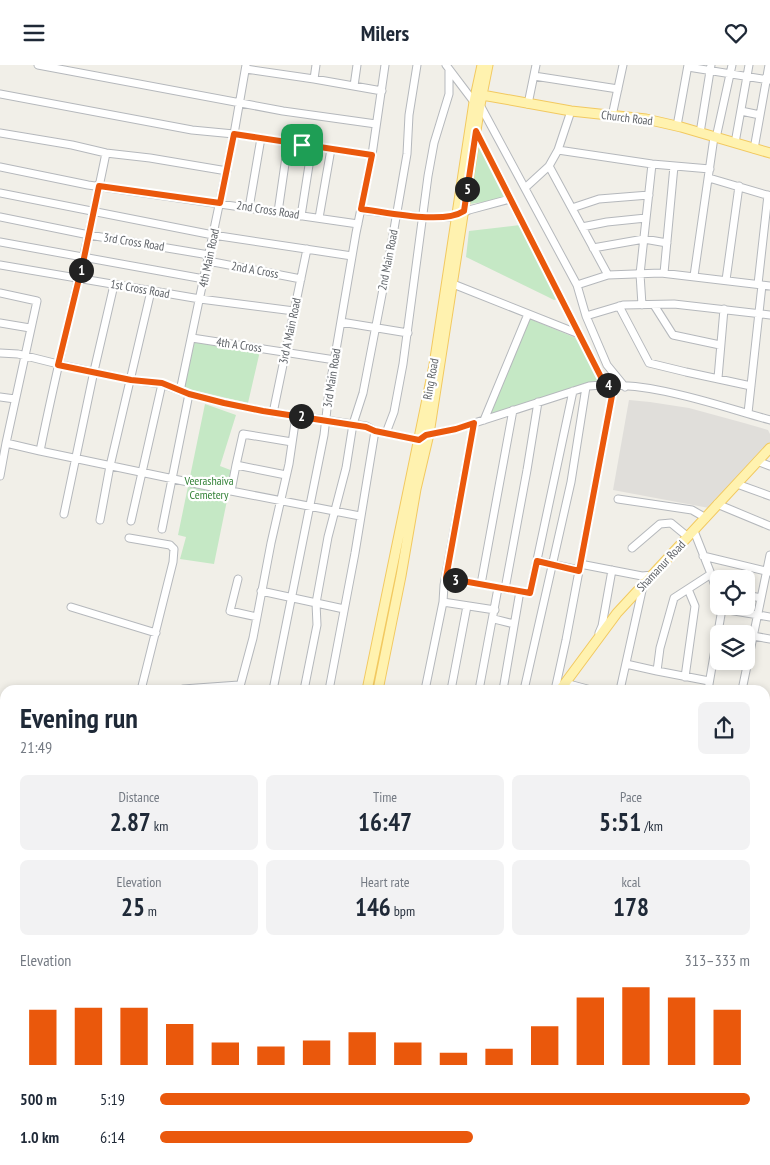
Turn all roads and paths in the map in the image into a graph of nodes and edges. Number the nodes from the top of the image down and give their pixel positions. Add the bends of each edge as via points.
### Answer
1 (38, 65) edge
2 (86, 65) edge
3 (316, 65) edge
4 (357, 65) edge
5 (385, 65) edge
6 (417, 65) edge
7 (482, 65) edge
8 (488, 65) edge
9 (536, 65) edge
10 (623, 65) edge
11 (732, 65) edge
12 (749, 65) edge
13 (768, 65) edge
14 (688, 66) edge
15 (57, 67) edge
16 (246, 67) edge
17 (447, 67) edge
18 (710, 68) edge
19 (84, 73) junction
20 (730, 74) junction
21 (534, 76) junction
22 (747, 77) junction
23 (314, 79) junction
24 (768, 80) edge
25 (354, 86) junction
26 (618, 89) junction
27 (382, 91) junction
28 (0, 94) edge
29 (482, 95) junction
30 (240, 103) junction
31 (477, 104) junction
32 (528, 105) junction
33 (571, 111) junction
34 (741, 111) junction
35 (760, 115) junction
36 (612, 116) junction
37 (376, 124) junction
38 (677, 126) junction
39 (476, 131) junction
40 (0, 133) edge
41 (700, 133) junction
42 (234, 134) junction
43 (715, 137) junction
44 (261, 139) junction
45 (288, 143) junction
46 (735, 143) junction
47 (312, 146) junction
48 (331, 149) junction
49 (754, 149) junction
50 (558, 150) junction
51 (106, 153) junction
52 (770, 153) edge
53 (372, 155) junction
54 (652, 164) junction
55 (549, 166) junction
56 (674, 166) junction
57 (0, 167) edge
58 (710, 169) junction
59 (227, 171) junction
60 (709, 178) junction
61 (99, 186) junction
62 (738, 186) junction
63 (525, 188) junction
64 (0, 193) edge
65 (649, 195) junction
66 (769, 195) edge
67 (510, 199) junction
68 (220, 203) junction
69 (249, 207) junction
70 (572, 208) junction
71 (361, 209) junction
72 (464, 211) junction
73 (94, 212) junction
74 (278, 212) junction
75 (396, 213) junction
76 (301, 215) junction
77 (0, 217) edge
78 (422, 217) junction
79 (456, 217) junction
80 (319, 218) junction
81 (646, 218) junction
82 (358, 224) junction
83 (582, 227) junction
84 (89, 235) junction
85 (214, 235) junction
86 (644, 239) junction
87 (0, 242) edge
88 (667, 243) junction
89 (593, 248) junction
90 (307, 249) junction
91 (352, 256) junction
92 (84, 258) junction
93 (209, 258) junction
94 (0, 265) edge
95 (664, 273) junction
96 (640, 274) junction
97 (608, 275) junction
98 (694, 276) junction
99 (79, 279) junction
100 (204, 279) junction
101 (301, 279) junction
102 (726, 280) junction
103 (453, 284) junction
104 (114, 285) junction
105 (577, 285) junction
106 (760, 285) junction
107 (770, 286) edge
108 (151, 291) junction
109 (0, 293) edge
110 (200, 299) junction
111 (642, 305) junction
112 (654, 305) junction
113 (619, 306) junction
114 (724, 309) junction
115 (294, 311) junction
116 (528, 314) junction
117 (758, 314) junction
118 (770, 315) edge
119 (586, 316) junction
120 (341, 322) junction
121 (0, 323) edge
122 (375, 327) junction
123 (30, 328) junction
124 (408, 333) junction
125 (579, 335) junction
126 (192, 338) junction
127 (720, 345) junction
128 (286, 352) junction
129 (0, 353) edge
130 (25, 356) junction
131 (335, 360) junction
132 (58, 365) junction
133 (94, 371) junction
134 (718, 378) junction
135 (131, 380) junction
136 (162, 383) junction
137 (605, 385) junction
138 (614, 385) junction
139 (751, 385) junction
140 (586, 387) junction
141 (625, 387) junction
142 (180, 391) junction
143 (573, 391) junction
144 (189, 394) junction
145 (0, 397) edge
146 (15, 399) junction
147 (538, 402) junction
148 (513, 410) junction
149 (273, 413) junction
150 (748, 413) junction
151 (296, 415) junction
152 (325, 419) junction
153 (484, 420) junction
154 (770, 421) edge
155 (474, 423) junction
156 (353, 424) junction
157 (375, 431) junction
158 (386, 433) junction
159 (429, 435) junction
160 (419, 440) junction
161 (292, 442) junction
162 (6, 443) junction
163 (770, 448) edge
164 (40, 451) junction
165 (76, 460) junction
166 (757, 461) junction
167 (236, 465) junction
168 (110, 466) junction
169 (770, 466) edge
170 (142, 473) junction
171 (286, 475) junction
172 (0, 477) edge
173 (172, 479) junction
174 (737, 484) junction
175 (231, 491) junction
176 (770, 496) edge
177 (618, 499) dead end
178 (280, 500) junction
179 (717, 504) junction
180 (310, 506) junction
181 (334, 511) junction
182 (64, 513) dead end
183 (360, 516) junction
184 (706, 517) junction
185 (100, 520) dead end
186 (131, 521) dead end
187 (770, 525) edge
188 (162, 529) dead end
189 (691, 534) junction
190 (129, 538) dead end
191 (632, 548) dead end
192 (770, 555) edge
193 (703, 556) junction
194 (537, 561) junction
195 (552, 564) junction
196 (579, 567) junction
197 (612, 570) junction
198 (768, 571) edge
199 (710, 572) edge
200 (653, 575) junction
201 (710, 575) edge
202 (446, 578) junction
203 (238, 579) dead end
204 (481, 584) junction
205 (642, 586) junction
206 (501, 588) junction
207 (688, 589) junction
208 (262, 591) junction
209 (520, 591) junction
210 (292, 597) junction
211 (755, 597) edge
212 (761, 598) junction
213 (443, 602) junction
214 (316, 603) junction
215 (467, 606) junction
216 (71, 607) dead end
217 (344, 609) junction
218 (495, 610) junction
219 (757, 614) junction
220 (721, 615) edge
221 (257, 617) junction
222 (770, 617) edge
223 (494, 619) junction
224 (514, 624) junction
225 (755, 625) edge
226 (156, 633) junction
227 (755, 636) edge
228 (770, 639) edge
229 (595, 643) junction
230 (626, 664) junction
231 (746, 670) edge
232 (657, 671) junction
233 (685, 677) junction
234 (709, 681) junction
235 (143, 685) edge
236 (240, 685) edge
237 (274, 685) edge
238 (305, 685) edge
239 (330, 685) edge
240 (368, 685) edge
241 (379, 685) edge
242 (426, 685) edge
243 (451, 685) edge
244 (480, 685) edge
245 (504, 685) edge
246 (525, 685) edge
247 (556, 685) edge
248 (563, 685) edge
249 (621, 685) edge
250 (709, 685) edge
251 (743, 685) edge

1 - 15 street
2 - 19 street
3 - 23 street
4 - 25 street
5 - 27 street, 3rd Main Road
6 - 75 street, 2nd Main Road
7 - 31 main road, Ring Road
8 - 29 main road, Ring Road
9 - 21 street
10 - 26 street
11 - 20 street
12 - 22 street
13 - 24 street
14 - 18 street
14 - 38 street
15 - 19 street
16 - 23 street
16 - 30 street, 4th Main Road
17 - 31 street
17 - 78 street via 449,94 434,143
18 - 20 street
18 - 41 street
19 - 30 street
20 - 22 street
20 - 43 street
21 - 26 street
21 - 32 street
22 - 24 street
22 - 34 street
23 - 25 street
24 - 35 street
25 - 27 street
26 - 36 street
27 - 37 street, 3rd Main Road
28 - 42 street via 192,130
29 - 31 main road, Ring Road
29 - 32 main road, Church Road
30 - 37 street
30 - 42 street, 4th Main Road
31 - 39 main road, Ring Road
31 - 63 street
31 - 79 main road, Ring Road
32 - 33 main road, Church Road
33 - 36 main road, Church Road
33 - 50 street
34 - 35 street
34 - 46 street
35 - 49 street
36 - 38 main road, Church Road
37 - 53 street, 3rd Main Road
38 - 41 main road, Church Road
39 - 67 street
39 - 72 main road, Ring Road
40 - 51 street
41 - 43 main road, Church Road
42 - 44 street
42 - 59 street, 4th Main Road
43 - 46 main road, Church Road
43 - 58 street
44 - 45 street
44 - 69 street
45 - 47 street
45 - 74 street
46 - 49 main road, Church Road
47 - 48 street
47 - 76 street
48 - 53 street
48 - 80 street
49 - 52 main road, Church Road
50 - 54 street
50 - 55 street
51 - 59 street
51 - 61 street
53 - 71 street, 3rd Main Road
54 - 56 street
54 - 65 street
55 - 63 street
55 - 70 street
56 - 58 street
56 - 88 street
57 - 61 street, 2nd Cross Road
58 - 60 street
59 - 68 street, 4th Main Road
60 - 62 street
60 - 98 street
61 - 68 street, 2nd Cross Road
61 - 73 street
62 - 66 street
62 - 102 street
63 - 105 street
64 - 73 street
65 - 70 street via 598,199
65 - 81 street
66 - 106 street
67 - 72 street
67 - 125 street
68 - 69 street, 2nd Cross Road
68 - 85 street, 4th Main Road
69 - 74 street, 2nd Cross Road
70 - 83 street
71 - 75 street
71 - 82 street, 3rd Main Road
72 - 79 street
72 - 103 main road, Ring Road
73 - 84 street
73 - 85 street
74 - 76 street, 2nd Cross Road
75 - 78 street
75 - 122 street, 2nd Main Road
76 - 80 street, 2nd Cross Road
77 - 84 street, 3rd Cross Road
78 - 79 street
78 - 124 street
79 - 160 main road, Ring Road via 434,365
80 - 82 street, 2nd Cross Road
81 - 83 street
81 - 86 street
82 - 91 street, 3rd Main Road
83 - 89 street
84 - 92 street
84 - 93 street, 3rd Cross Road
85 - 90 street
85 - 93 street, 4th Main Road
86 - 88 street
86 - 89 street
86 - 96 street
87 - 92 street
88 - 95 street
89 - 97 street
90 - 91 street
90 - 101 street, 3rd A Main Road
91 - 120 street, 3rd Main Road
92 - 99 street
92 - 100 street
93 - 100 street, 4th Main Road
93 - 101 street, 2nd A Cross
94 - 99 street, 1st Cross Road
95 - 96 street
95 - 98 street
96 - 97 street
96 - 111 street
97 - 105 street
98 - 102 street
99 - 104 street, 1st Cross Road
99 - 132 street
100 - 110 street, 4th Main Road
101 - 115 street, 3rd A Main Road
102 - 106 street
103 - 116 street
103 - 159 main road, Ring Road
104 - 108 street, 1st Cross Road
104 - 133 street
105 - 119 street
106 - 107 street
106 - 117 street
108 - 110 street, 1st Cross Road
108 - 135 street
109 - 123 street via 36,301
110 - 115 street, 1st Cross Road
110 - 126 street, 4th Main Road
111 - 112 street
111 - 113 street
112 - 114 street
112 - 127 street via 673,335
113 - 119 street
113 - 134 street via 649,363
114 - 117 street
114 - 127 street
115 - 128 street, 3rd A Main Road
116 - 125 street
116 - 153 street
117 - 118 street
117 - 139 street
119 - 141 street via 607,365
120 - 122 street
120 - 131 street, 3rd Main Road
121 - 123 street
122 - 124 street
122 - 156 street, 2nd Main Road via 363,393
123 - 130 street
124 - 158 street via 394,412
125 - 137 street
126 - 128 street, 4th A Cross
126 - 142 street, 4th Main Road
127 - 134 street
128 - 131 street, 4th A Cross
128 - 149 street, 3rd A Main Road
129 - 130 street
130 - 132 street
130 - 146 street
131 - 152 street, 3rd Main Road
132 - 133 street
132 - 164 street
133 - 135 street
133 - 165 street
134 - 139 street
135 - 136 street
135 - 168 street
136 - 142 street
136 - 170 street
137 - 138 street
137 - 140 street
138 - 141 street
138 - 196 street
139 - 150 street
140 - 143 street
140 - 195 street
141 - 150 street via 701,399
142 - 144 street
143 - 147 street
143 - 194 street
144 - 149 street
144 - 173 street
145 - 146 street
146 - 162 street
147 - 148 street
147 - 206 street
148 - 153 street
148 - 204 street
149 - 151 street
150 - 154 street
151 - 152 street
151 - 161 street
152 - 156 street
152 - 180 street, 3rd Main Road
153 - 155 street
155 - 159 street
155 - 202 street
156 - 157 street
156 - 181 street, 2nd Main Road
157 - 158 street
157 - 183 street
158 - 160 street
159 - 160 street
159 - 241 main road, Ring Road
160 - 240 main road, Ring Road
161 - 167 street via 243,434
161 - 171 street
162 - 164 street
162 - 172 street
163 - 166 main road, Shamanur Road
164 - 165 street
165 - 168 street
165 - 182 street
166 - 169 street
166 - 174 main road, Shamanur Road
167 - 171 street
167 - 175 street
168 - 170 street
168 - 185 street
170 - 173 street
170 - 186 street
171 - 178 street
173 - 175 street
173 - 188 street
174 - 176 street
174 - 179 main road, Shamanur Road
175 - 178 street
177 - 184 street via 692,510
178 - 180 street
178 - 208 street
179 - 184 main road, Shamanur Road
179 - 187 street
180 - 181 street
180 - 210 street, 3rd Main Road
181 - 183 street
181 - 214 street, 2nd Main Road
183 - 217 street
184 - 189 main road, Shamanur Road
189 - 191 street via 671,523 660,524
189 - 193 street
189 - 200 main road, Shamanur Road
190 - 226 street via 170,545 174,549
192 - 198 street
193 - 198 street
193 - 199 street
194 - 195 street
194 - 209 street via 530,593
195 - 196 street
195 - 246 street
196 - 197 street
196 - 247 street
197 - 200 street
197 - 229 street via 602,626
198 - 212 street
200 - 205 main road, Shamanur Road
201 - 207 street
202 - 204 street
202 - 213 street
203 - 221 street via 230,611
204 - 206 street
205 - 229 main road, Shamanur Road
205 - 230 street
206 - 209 street
206 - 218 street
207 - 232 street via 674,598
207 - 233 street via 695,606
208 - 210 street
208 - 221 street
209 - 224 street
210 - 214 street
210 - 237 street, 3rd Main Road
211 - 212 street
212 - 219 street
213 - 215 street
213 - 242 street
214 - 217 street
214 - 238 street, 2nd Main Road via 317,625
215 - 218 street
215 - 243 street
216 - 226 street
217 - 239 street
218 - 223 street
219 - 222 street
219 - 225 street
220 - 234 street
221 - 236 street
223 - 224 street
223 - 244 street
224 - 245 street
226 - 235 street
227 - 228 street
229 - 248 main road, Shamanur Road
230 - 232 street
230 - 249 street
231 - 251 street
232 - 233 street
233 - 234 street
234 - 250 street

